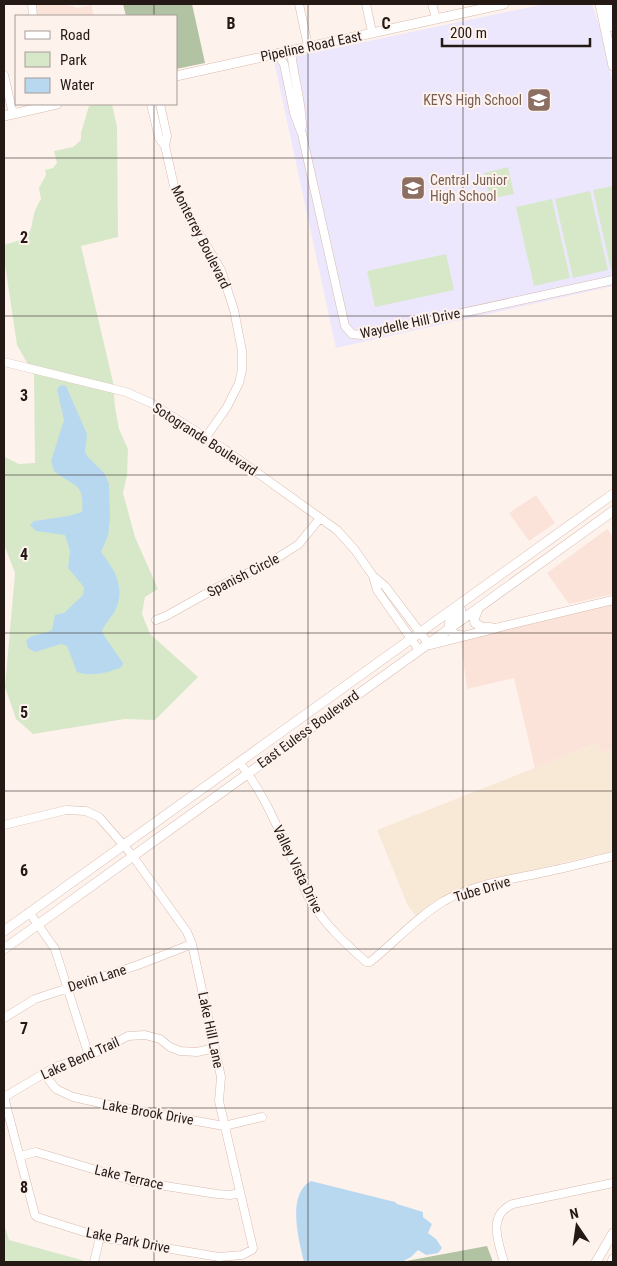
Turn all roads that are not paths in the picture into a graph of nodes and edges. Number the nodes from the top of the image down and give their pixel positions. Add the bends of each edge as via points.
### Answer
1 (299, 4) edge
2 (366, 4) edge
3 (432, 4) edge
4 (504, 4) edge
5 (602, 5) edge
6 (436, 18) junction
7 (613, 27) edge
8 (372, 32) junction
9 (610, 36) edge
10 (308, 46) junction
11 (291, 50) junction
12 (277, 53) junction
13 (613, 66) edge
14 (4, 75) edge
15 (178, 76) edge
16 (50, 105) edge
17 (151, 105) edge
18 (160, 105) edge
19 (14, 114) junction
20 (4, 116) edge
21 (302, 134) junction
22 (165, 146) junction
23 (613, 280) edge
24 (4, 362) edge
25 (206, 437) junction
26 (613, 494) edge
27 (613, 511) edge
28 (320, 518) junction
29 (564, 529) junction
30 (573, 540) junction
31 (373, 576) junction
32 (494, 579) junction
33 (613, 600) edge
34 (479, 607) junction
35 (156, 620) dead end
36 (449, 628) junction
37 (496, 628) junction
38 (420, 632) junction
39 (464, 636) junction
40 (412, 638) junction
41 (424, 646) junction
42 (239, 762) junction
43 (248, 772) junction
44 (4, 825) edge
45 (124, 845) junction
46 (132, 855) junction
47 (613, 856) edge
48 (29, 912) junction
49 (39, 925) junction
50 (4, 931) edge
51 (192, 944) junction
52 (4, 949) edge
53 (370, 962) joint
54 (67, 988) junction
55 (4, 1018) edge
56 (215, 1048) junction
57 (89, 1056) junction
58 (44, 1074) junction
59 (262, 1117) dead end
60 (224, 1126) junction
61 (20, 1156) junction
62 (613, 1182) edge
63 (240, 1193) junction
64 (613, 1233) edge
65 (100, 1237) junction
66 (252, 1250) joint
67 (597, 1260) edge
68 (94, 1262) edge
69 (504, 1262) edge

1 - 10 street
2 - 8 street
3 - 6 street
4 - 6 main road, Pipeline Road East
5 - 7 main road
5 - 9 main road
6 - 8 main road, Pipeline Road East
8 - 10 main road, Pipeline Road East
9 - 13 main road
10 - 11 main road, Pipeline Road East
11 - 12 main road, Pipeline Road East
11 - 21 street, Waydelle Hill Drive via 302,112
12 - 15 main road, Pipeline Road East
12 - 21 street, Waydelle Hill Drive via 284,64 294,113
14 - 19 street
16 - 19 main road
17 - 22 street, Monterrey Boulevard via 159,138
18 - 22 street, Monterrey Boulevard via 167,136
19 - 20 main road
21 - 23 street, Waydelle Hill Drive via 345,326 352,334
22 - 25 street, Monterrey Boulevard via 174,186 228,288 242,351 239,383
24 - 25 street, Sotogrande Boulevard via 126,392 151,403
25 - 28 street, Sotogrande Boulevard
26 - 29 main road, East Euless Boulevard
27 - 30 main road, East Euless Boulevard
28 - 31 street, Sotogrande Boulevard via 355,550
28 - 35 street, Spanish Circle via 299,544 272,562
29 - 30 main road
29 - 32 main road, East Euless Boulevard
30 - 34 main road, East Euless Boulevard
31 - 38 street, Sotogrande Boulevard via 385,586
31 - 40 street, Sotogrande Boulevard via 377,590
32 - 36 main road via 453,616
32 - 38 main road, East Euless Boulevard
33 - 37 street
34 - 36 main road, East Euless Boulevard
34 - 37 main road via 475,623 483,628
36 - 39 main road via 455,635
36 - 41 main road, East Euless Boulevard
37 - 39 main road
38 - 40 main road, East Euless Boulevard
38 - 41 street, Sotogrande Boulevard
39 - 41 main road
40 - 41 street, Sotogrande Boulevard
40 - 42 main road, East Euless Boulevard
41 - 43 main road, East Euless Boulevard
42 - 43 street, Valley Vista Drive
42 - 45 main road, East Euless Boulevard
43 - 46 main road, East Euless Boulevard
43 - 53 street, Valley Vista Drive via 317,911 338,937
44 - 45 street, Lake Hill Lane via 66,810 79,810 99,817
45 - 46 street, Lake Hill Lane
45 - 48 main road, East Euless Boulevard
46 - 49 main road, East Euless Boulevard
46 - 51 street, Lake Hill Lane via 187,932
47 - 53 street, Tube Drive via 490,884 451,898
48 - 49 street
48 - 50 main road, East Euless Boulevard
49 - 52 main road, East Euless Boulevard
49 - 54 street via 55,949
51 - 54 street, Devin Lane
51 - 56 street, Lake Hill Lane
54 - 55 street, Devin Lane via 35,1000
54 - 57 street
56 - 57 street, Lake Bend Trail via 180,1051 160,1039 145,1035 128,1036
56 - 60 street, Lake Hill Lane via 221,1076 219,1101
57 - 58 street, Lake Bend Trail
58 - 60 street, Lake Brook Drive via 56,1089 73,1097
58 - 61 street, Lake Bend Trail via 6,1096
59 - 60 street, Lake Brook Drive
60 - 63 street, Lake Hill Lane
61 - 63 street, Lake Terrace via 36,1152 133,1180 217,1194
61 - 65 street, Lake Park Drive via 37,1217
62 - 69 street via 505,1207 496,1227
63 - 66 street, Lake Hill Lane
64 - 67 main road
65 - 66 street, Lake Park Drive via 219,1257 242,1256
65 - 68 street

